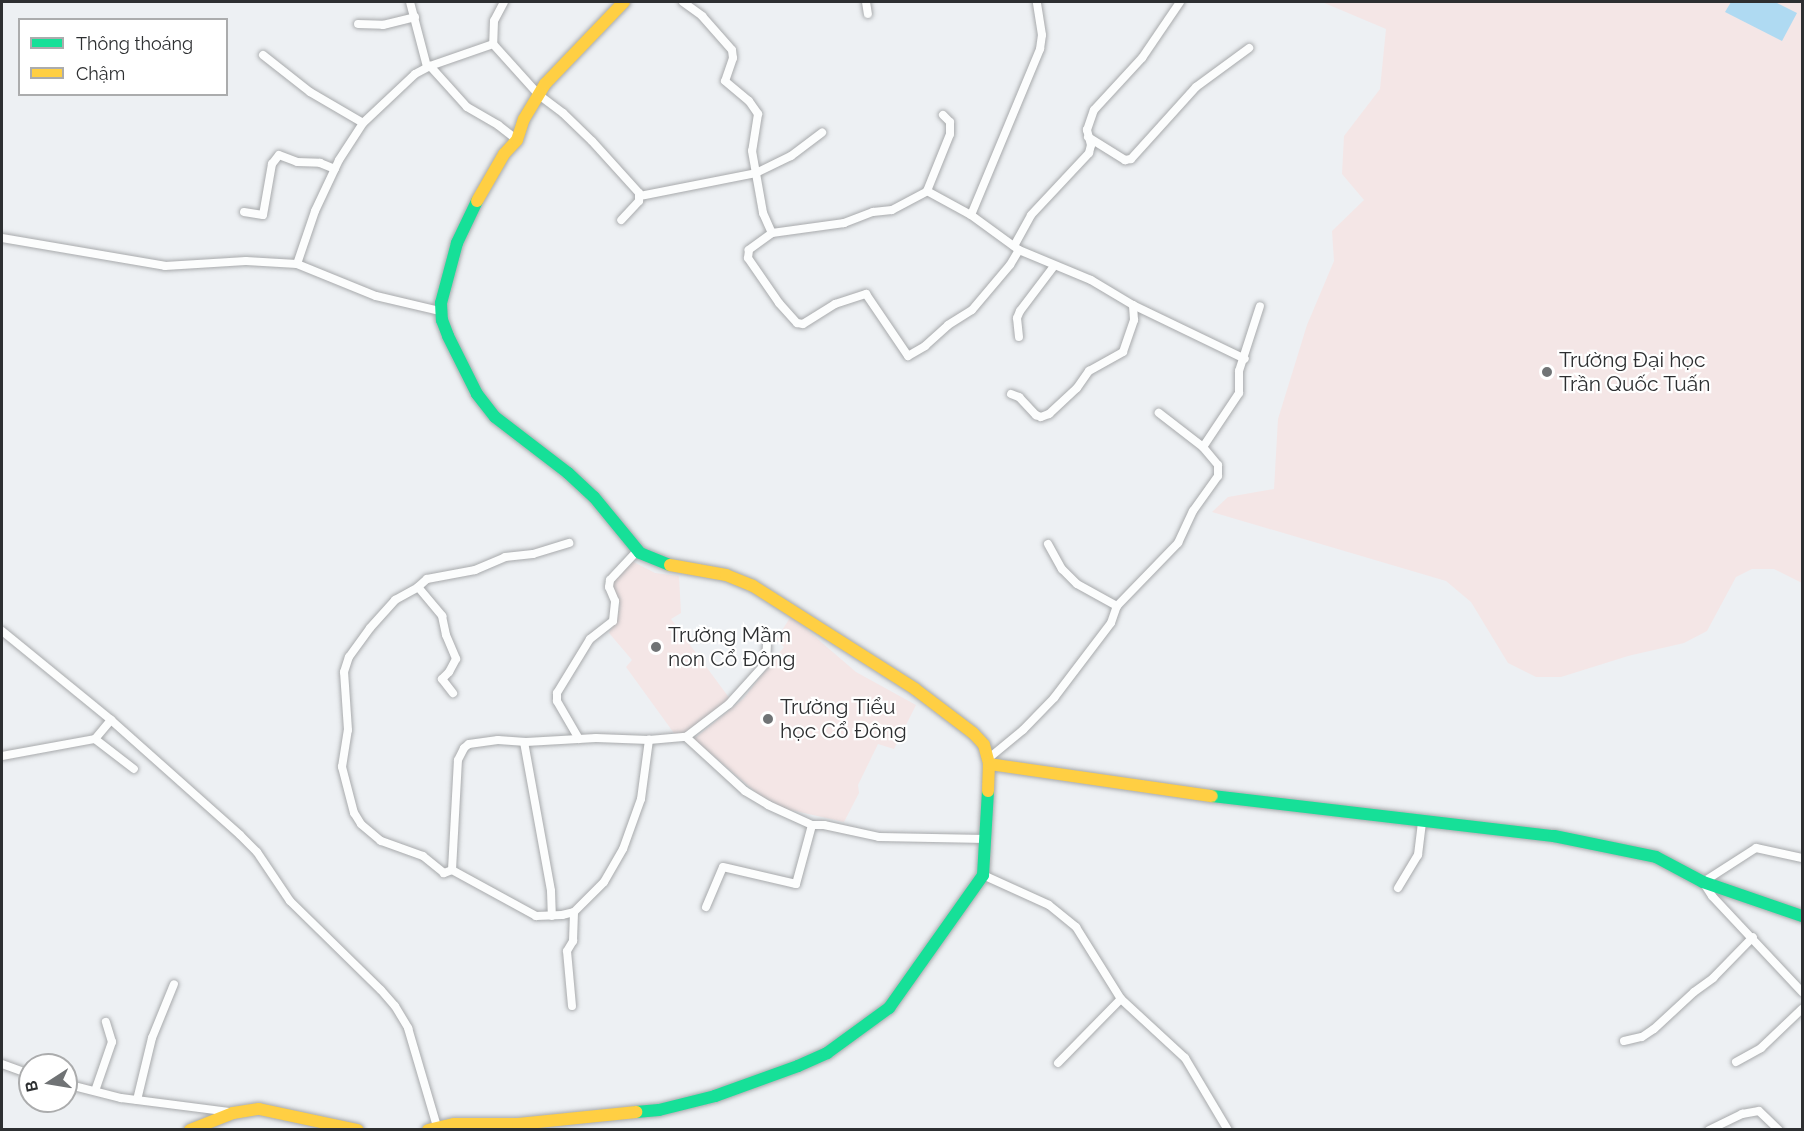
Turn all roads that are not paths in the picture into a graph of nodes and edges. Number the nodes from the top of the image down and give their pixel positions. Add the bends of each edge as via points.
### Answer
1 (410, 2) edge
2 (504, 2) edge
3 (624, 2) edge
4 (683, 2) edge
5 (866, 2) edge
6 (1037, 2) edge
7 (1180, 2) edge
8 (868, 14) dead end
9 (415, 17) junction
10 (358, 24) dead end
11 (494, 44) junction
12 (1249, 48) dead end
13 (263, 55) dead end
14 (428, 67) junction
15 (539, 95) junction
16 (943, 115) dead end
17 (363, 123) junction
18 (822, 133) dead end
19 (1088, 137) junction
20 (517, 140) junction
21 (335, 169) junction
22 (756, 173) junction
23 (927, 191) junction
24 (640, 196) junction
25 (244, 212) dead end
26 (971, 215) junction
27 (621, 220) dead end
28 (772, 233) junction
29 (2, 238) edge
30 (1017, 248) junction
31 (297, 264) junction
32 (1054, 266) junction
33 (1133, 305) junction
34 (1260, 306) dead end
35 (440, 311) junction
36 (1019, 337) dead end
37 (1245, 359) junction
38 (1011, 394) dead end
39 (1159, 413) dead end
40 (1203, 447) junction
41 (569, 543) dead end
42 (1048, 544) dead end
43 (637, 551) junction
44 (418, 587) junction
45 (1116, 606) junction
46 (2, 631) edge
47 (767, 645) dead end
48 (453, 693) dead end
49 (111, 720) junction
50 (686, 737) junction
51 (95, 739) junction
52 (579, 739) junction
53 (649, 740) junction
54 (524, 742) junction
55 (2, 756) edge
56 (989, 761) junction
57 (134, 769) dead end
58 (1422, 821) junction
59 (812, 825) junction
60 (986, 839) junction
61 (1803, 858) edge
62 (452, 870) junction
63 (983, 875) junction
64 (1703, 882) junction
65 (1398, 888) dead end
66 (706, 907) dead end
67 (574, 912) junction
68 (552, 916) junction
69 (1803, 916) edge
70 (1753, 937) junction
71 (174, 984) dead end
72 (1803, 992) edge
73 (1121, 999) junction
74 (572, 1006) dead end
75 (1803, 1009) edge
76 (106, 1022) dead end
77 (1624, 1041) dead end
78 (1736, 1062) dead end
79 (1058, 1063) dead end
80 (2, 1064) edge
81 (18, 1070) edge
82 (78, 1087) edge
83 (95, 1091) junction
84 (137, 1100) junction
85 (233, 1113) junction
86 (330, 1127) edge
87 (517, 1127) edge
88 (434, 1128) edge
89 (190, 1130) edge
90 (358, 1130) edge
91 (1228, 1130) edge
92 (1709, 1130) edge
93 (1779, 1130) edge

1 - 9 street
2 - 11 street via 494,21
3 - 15 street
4 - 22 street via 702,16 732,50 725,81 758,114 752,148
5 - 8 street
6 - 26 street via 1040,49
7 - 19 street via 1142,58 1094,110
9 - 10 street via 383,25
9 - 14 street
11 - 14 street
11 - 15 street
12 - 19 street via 1196,87 1131,159 1125,160
13 - 17 street via 310,92
14 - 17 street via 415,74
14 - 20 street via 467,106
15 - 20 street
15 - 24 street via 592,141
16 - 23 street via 950,122 950,134
17 - 21 street
18 - 22 street via 791,156
19 - 30 street via 1089,153 1026,221
20 - 35 street via 504,154 457,243
21 - 25 street via 279,155 272,164 263,215
21 - 31 street
22 - 24 street
22 - 28 street via 763,213
23 - 26 street
23 - 28 street via 892,210 873,212 844,223
24 - 27 street
26 - 30 street
28 - 30 street via 748,250 748,258 797,323 803,324 835,304 867,294 908,356 972,310 1010,265
29 - 31 street via 165,266 246,261
30 - 32 street
31 - 35 street via 376,296
32 - 33 street via 1091,280
32 - 36 street via 1020,310
33 - 37 street
33 - 38 street via 1134,320 1123,352 1089,371 1077,388 1048,414 1036,415 1019,396
34 - 37 street
35 - 43 street via 448,336 487,408 594,497
37 - 40 street via 1239,371 1239,393
39 - 40 street
40 - 45 street via 1218,465 1218,476 1193,511 1178,543
41 - 44 street via 533,554 505,557 475,570 427,579
42 - 45 street via 1062,569 1077,584
43 - 52 street via 610,580 615,601 613,621 590,639 557,693 557,701
43 - 56 street via 662,563 726,575 753,586 915,689 973,733 984,746
44 - 48 street via 442,616 456,659 442,679
44 - 62 street via 395,600 350,657 345,672 348,730 342,773 361,824 381,841 423,856 444,873
45 - 56 street via 1111,623 1054,698
46 - 49 street
47 - 50 street via 766,663 745,689
49 - 51 street
49 - 88 street via 251,846 290,901 395,1006 410,1035
50 - 53 street
50 - 59 street via 745,790
51 - 55 street
51 - 57 street
52 - 53 street
52 - 54 street
53 - 67 street via 640,799 623,849 599,887
54 - 62 street via 480,741 469,744 460,754
54 - 68 street
56 - 58 street via 1174,792
56 - 60 street
58 - 64 street via 1554,836 1656,857
58 - 65 street via 1418,855
59 - 60 street via 879,837
59 - 66 street via 796,884 723,867
60 - 63 street
61 - 64 street via 1756,848
62 - 68 street via 536,916
63 - 73 street via 1049,905 1068,919 1084,937
63 - 87 street via 904,989 876,1020 818,1057 720,1094 659,1110
64 - 69 street
64 - 70 street
67 - 68 street
67 - 74 street via 573,941 567,951
70 - 72 street
70 - 77 street via 1654,1029
71 - 84 street via 152,1038
73 - 79 street
73 - 91 street via 1185,1058
75 - 78 street via 1761,1048
76 - 83 street via 112,1042
80 - 81 street
82 - 83 street
83 - 84 street
84 - 85 street
85 - 86 street via 259,1109
85 - 89 street
86 - 90 street
87 - 88 street via 454,1124
92 - 93 street via 1742,1114 1759,1111

